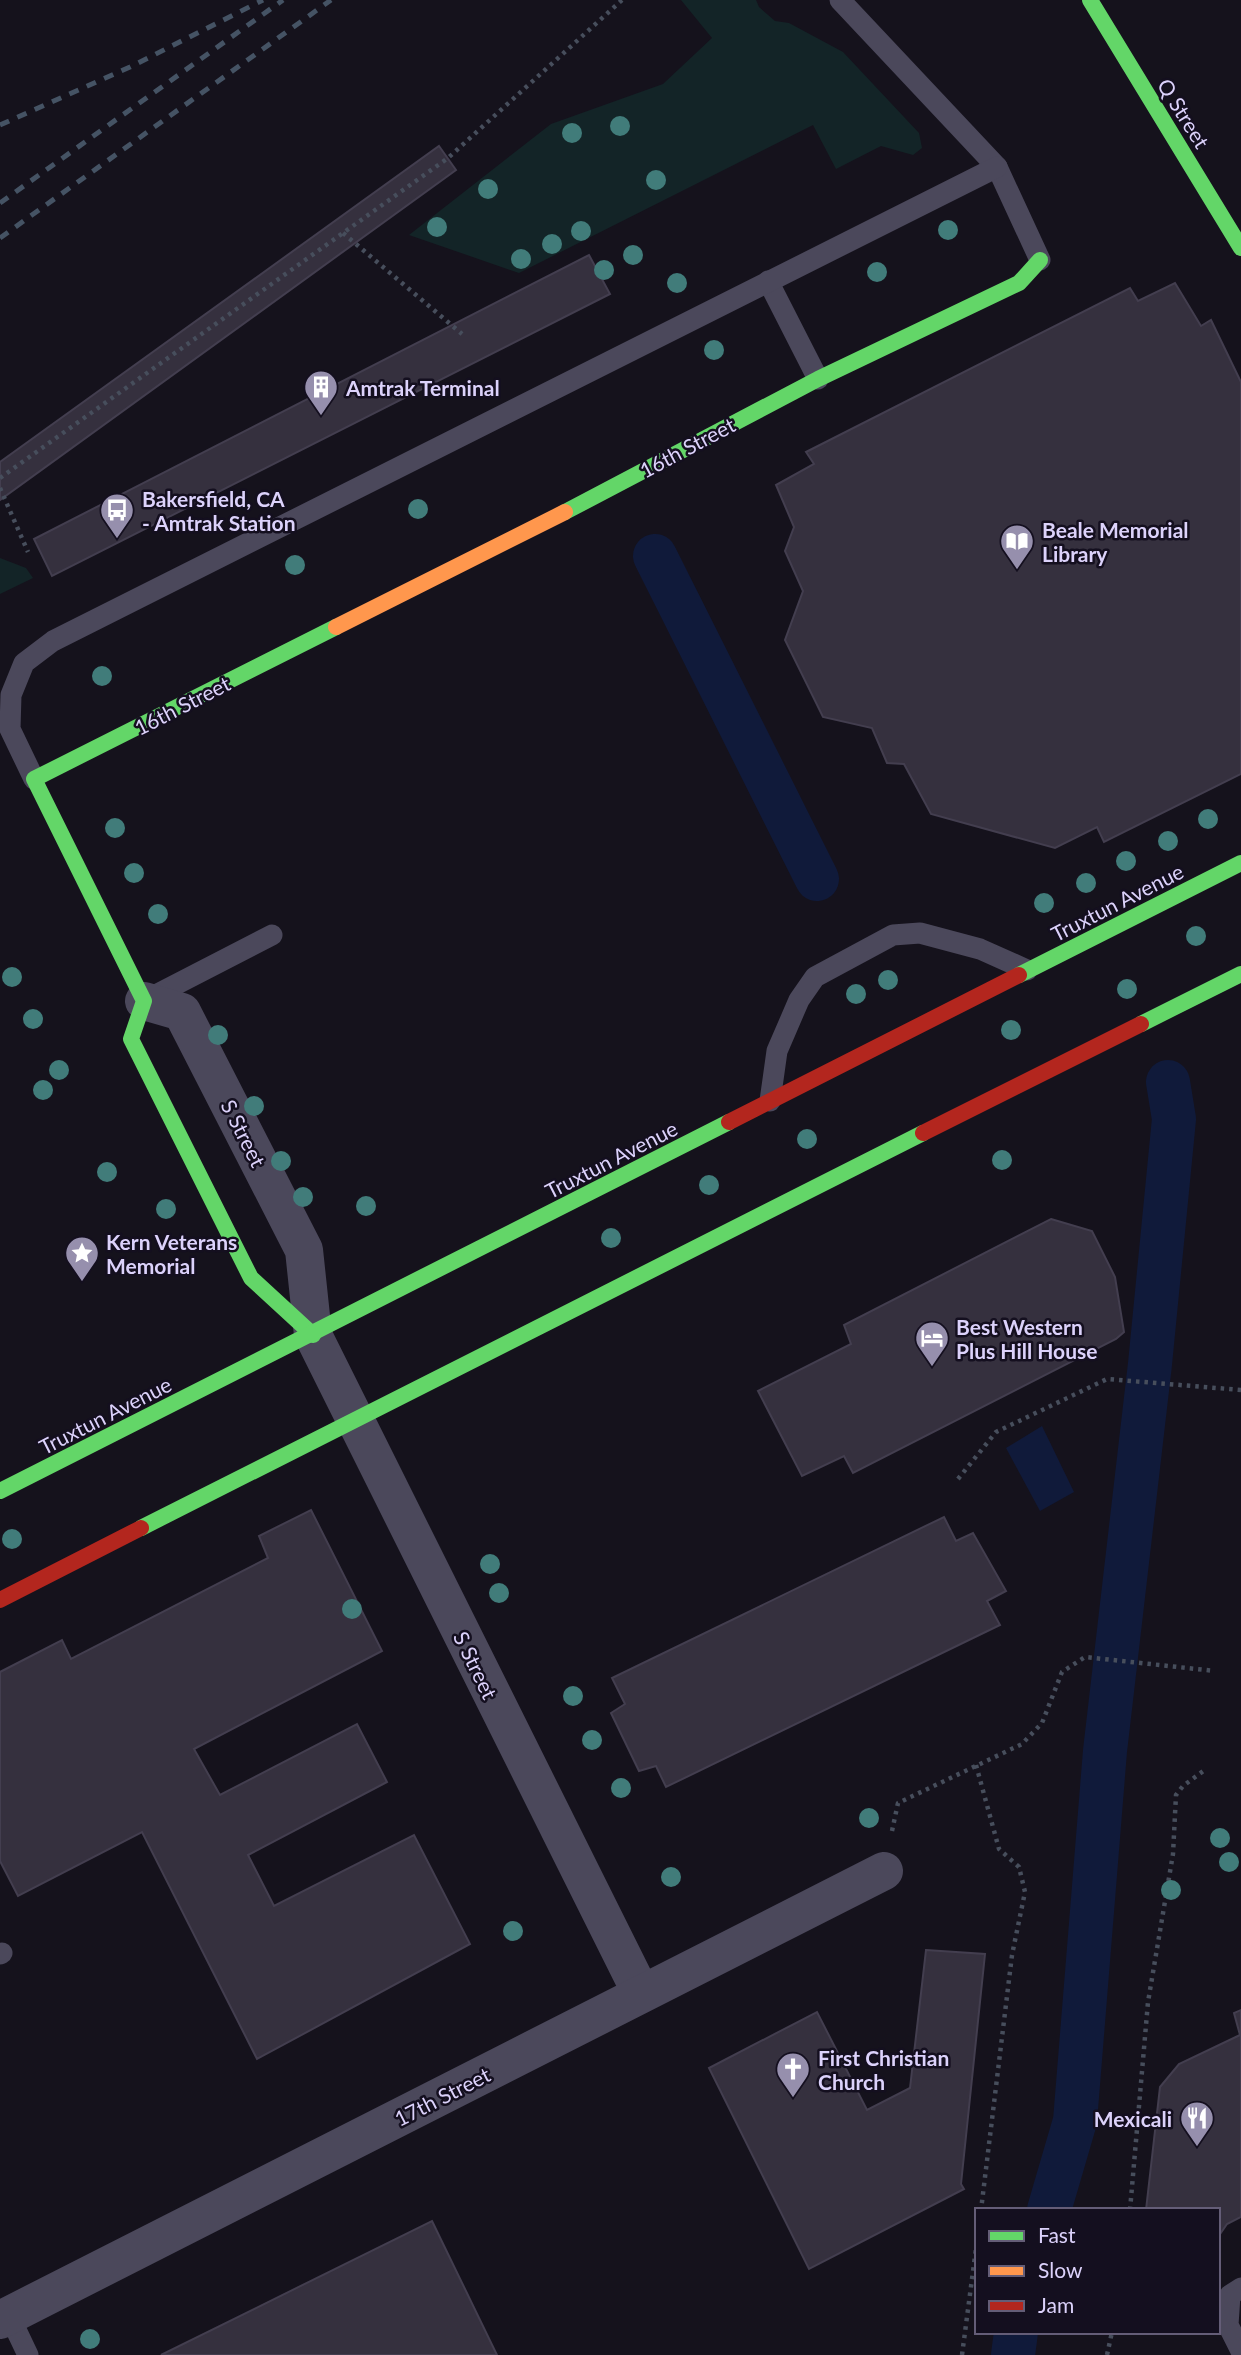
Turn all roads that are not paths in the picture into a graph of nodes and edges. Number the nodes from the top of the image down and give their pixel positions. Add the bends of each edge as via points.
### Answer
1 (840, 0) edge
2 (1090, 0) edge
3 (996, 167) junction
4 (1239, 237) edge
5 (1040, 260) joint
6 (768, 281) junction
7 (818, 379) junction
8 (34, 779) junction
9 (1241, 863) edge
10 (272, 935) dead end
11 (1027, 970) junction
12 (1241, 974) edge
13 (144, 1001) junction
14 (770, 1101) junction
15 (313, 1335) junction
16 (356, 1418) junction
17 (0, 1492) edge
18 (0, 1600) edge
19 (884, 1871) road end
20 (641, 1993) junction
21 (1241, 2288) edge
22 (4, 2318) edge
23 (1241, 2351) edge
24 (28, 2355) edge

1 - 3 lane, 16th Street
2 - 4 main road, Q Street
3 - 5 lane, 16th Street
3 - 6 lane
5 - 7 main road, 16th Street via 1019,283
6 - 7 lane
6 - 8 lane via 53,641 24,663 10,695 10,729
7 - 8 main road, 16th Street
8 - 13 main road
9 - 11 main road, Truxtun Avenue
10 - 13 lane
11 - 14 main road, Truxtun Avenue
11 - 14 lane via 980,949 920,933 894,935 815,977 776,1051
12 - 16 main road
13 - 15 main road, S Street via 131,1039 251,1278
13 - 15 street, S Street via 182,1012 304,1250
14 - 15 main road, Truxtun Avenue
15 - 16 street, S Street
15 - 17 main road, Truxtun Avenue
16 - 18 main road
16 - 20 street, S Street
19 - 20 street, 17th Street
20 - 22 street, 17th Street
21 - 23 lane via 1230,2295 1228,2325
22 - 24 lane

